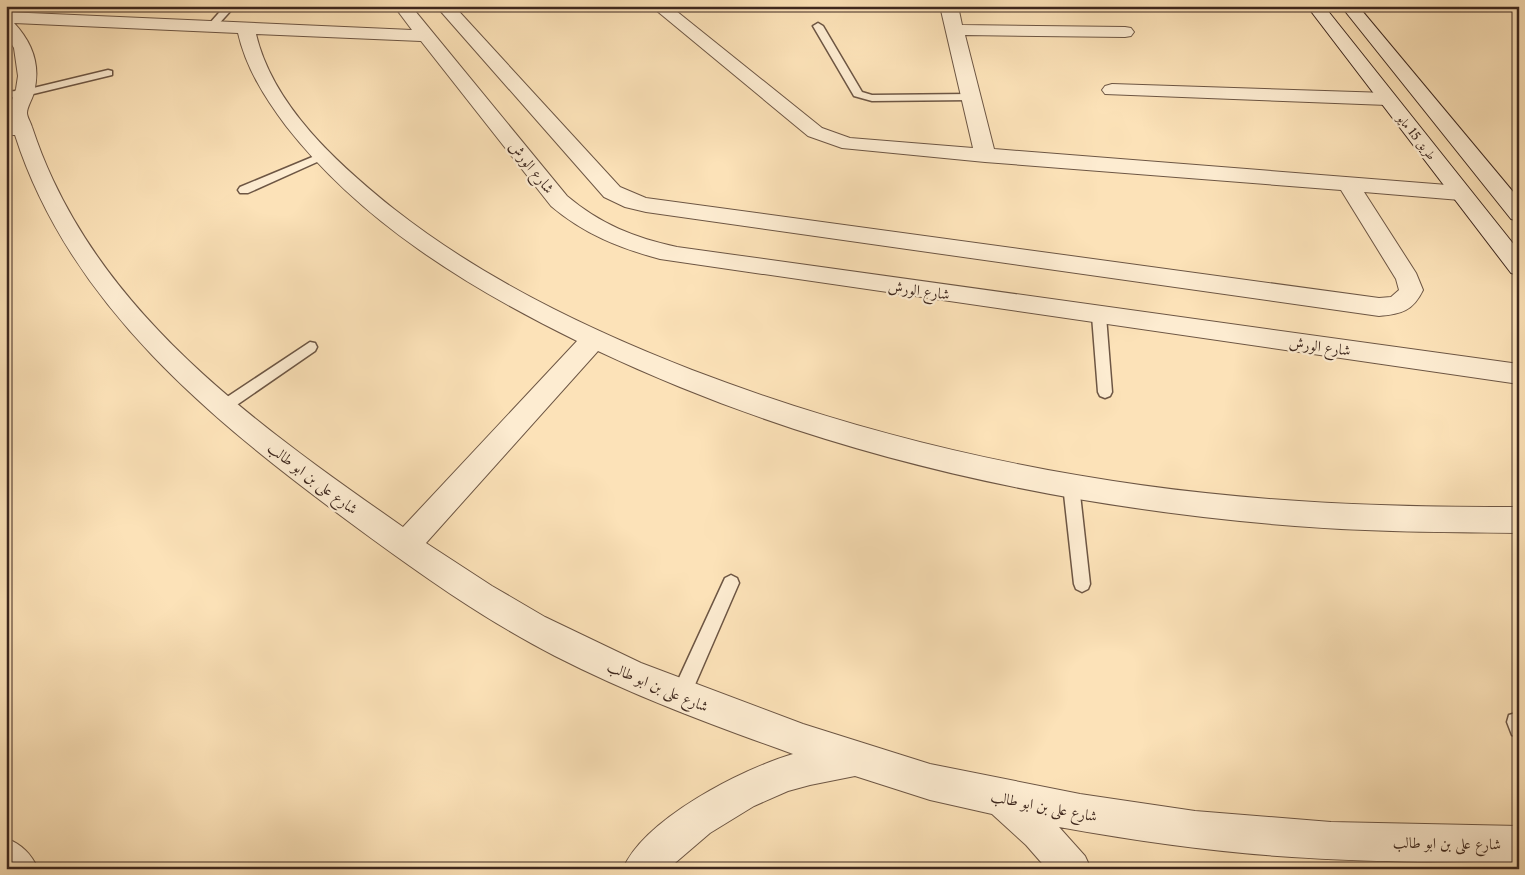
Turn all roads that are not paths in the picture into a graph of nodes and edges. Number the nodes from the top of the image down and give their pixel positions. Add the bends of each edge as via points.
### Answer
1 (230, 6) edge
2 (402, 6) edge
3 (444, 6) edge
4 (659, 6) edge
5 (949, 6) edge
6 (1315, 6) edge
7 (1349, 6) edge
8 (6, 17) edge
9 (6, 24) edge
10 (212, 26) junction
11 (818, 26) dead end
12 (246, 28) junction
13 (955, 30) junction
14 (1125, 32) dead end
15 (427, 36) junction
16 (108, 73) dead end
17 (1112, 90) dead end
18 (971, 96) junction
19 (1387, 99) junction
20 (14, 109) edge
21 (322, 156) junction
22 (985, 156) junction
23 (1347, 183) junction
24 (244, 190) dead end
25 (1460, 192) junction
26 (1519, 214) edge
27 (1519, 267) edge
28 (1099, 316) junction
29 (594, 340) junction
30 (310, 348) dead end
31 (1510, 373) edge
32 (1105, 392) dead end
33 (223, 407) junction
34 (1071, 485) junction
35 (1519, 520) edge
36 (405, 545) junction
37 (732, 583) dead end
38 (1082, 584) dead end
39 (680, 697) junction
40 (855, 760) junction
41 (1000, 798) junction
42 (1519, 845) edge
43 (6, 857) edge
44 (19, 869) edge
45 (642, 869) edge
46 (1072, 869) edge

1 - 10 lane
2 - 15 street, شارع الورش
3 - 23 street via 612,192 646,205 1379,307 1396,306 1407,300 1411,290 1408,279
4 - 22 street via 815,132 868,147
5 - 13 street
6 - 19 street, طريق 15 مايو
7 - 26 street, طريق 15 مايو
8 - 10 street
9 - 20 street via 18,38 27,60 28,76
10 - 12 street
11 - 18 lane via 858,94 872,98
12 - 15 street
12 - 21 street via 253,57 267,84
13 - 14 street
13 - 18 street
15 - 28 street, شارع الورش via 558,201 607,235 629,244 677,255
16 - 20 lane
17 - 19 street
18 - 22 street
19 - 25 street, طريق 15 مايو
20 - 33 street, شارع على بن ابو طالب via 47,192 70,234 139,324 182,371
21 - 24 lane
21 - 29 street via 370,202 455,264 506,295
22 - 23 street
23 - 25 street
25 - 27 street, طريق 15 مايو
28 - 31 street, شارع الورش
28 - 32 lane
29 - 34 street via 700,385 864,439 954,462
29 - 36 street
30 - 33 lane
33 - 36 street, شارع على بن ابو طالب via 296,468
34 - 35 street via 1235,509 1336,517
34 - 38 lane
36 - 39 street, شارع على بن ابو طالب via 504,611 588,655
37 - 39 lane
39 - 40 street, شارع على بن ابو طالب
40 - 41 street, شارع على بن ابو طالب via 932,783
40 - 45 street via 810,767 766,781 723,802 683,831
41 - 42 street, شارع على بن ابو طالب via 1108,818 1218,832 1329,841
41 - 46 street
43 - 44 street

